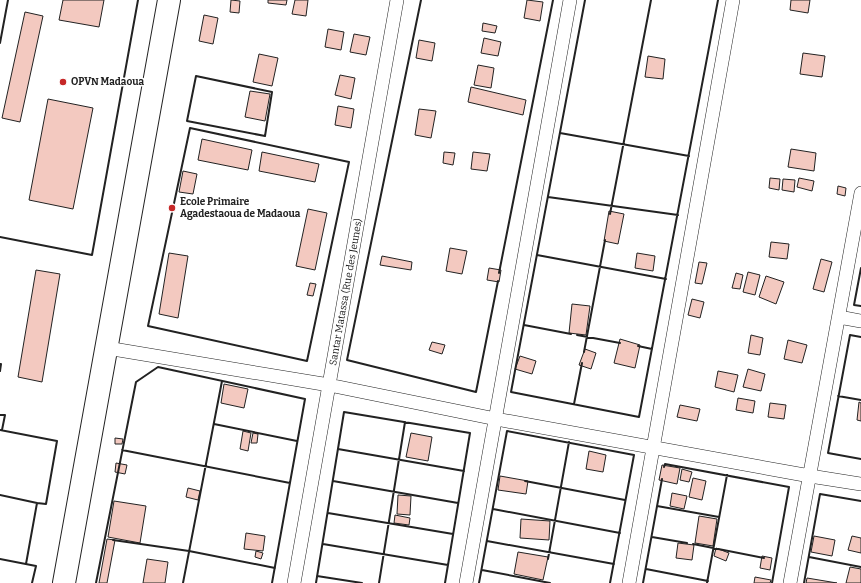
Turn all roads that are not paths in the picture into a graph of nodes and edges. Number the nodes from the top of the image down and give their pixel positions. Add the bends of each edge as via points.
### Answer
1 (169, 0) edge
2 (397, 0) edge
3 (570, 0) edge
4 (733, 0) edge
5 (861, 193) edge
6 (838, 317) junction
7 (861, 321) edge
8 (107, 348) junction
9 (329, 385) junction
10 (496, 419) junction
11 (653, 448) junction
12 (810, 476) junction
13 (861, 484) edge
14 (64, 583) edge
15 (294, 583) edge
16 (466, 583) edge
17 (629, 583) edge
18 (790, 583) edge

1 - 8 highway
2 - 9 street, Santar Matassa (Rue des Jeunes)
3 - 10 street
4 - 11 street
5 - 6 street
6 - 7 street
6 - 12 street
8 - 9 street
8 - 14 highway
9 - 10 street
9 - 15 street, Santar Matassa (Rue des Jeunes)
10 - 11 street
10 - 16 street
11 - 12 street
11 - 17 street
12 - 13 street
12 - 18 street

